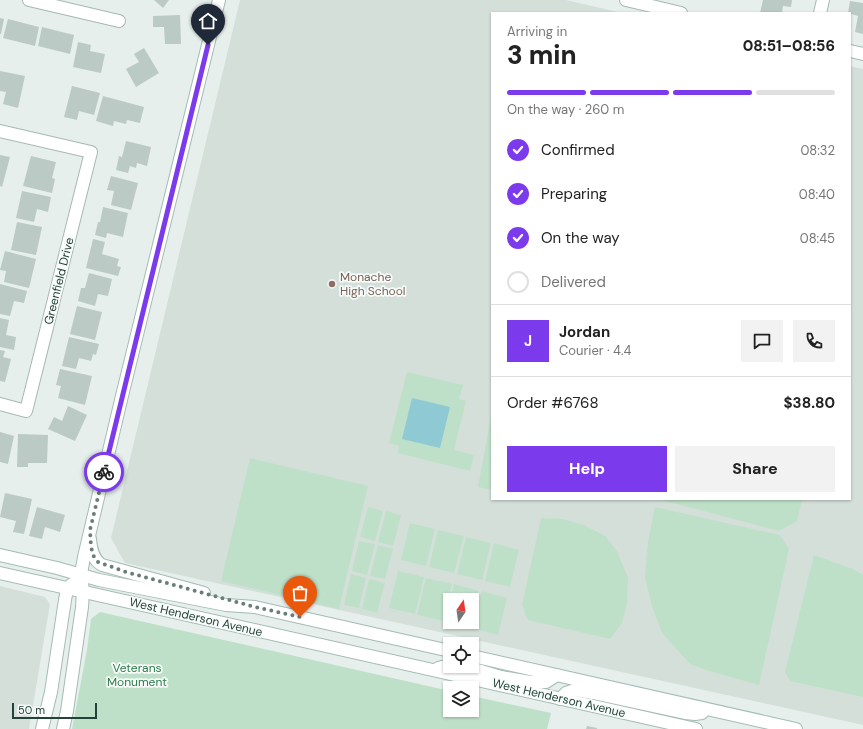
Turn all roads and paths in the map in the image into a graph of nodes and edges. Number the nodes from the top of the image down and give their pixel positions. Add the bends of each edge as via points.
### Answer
1 (29, 0) edge
2 (219, 0) edge
3 (626, 0) edge
4 (823, 0) edge
5 (667, 5) edge
6 (679, 12) edge
7 (820, 12) edge
8 (119, 21) dead end
9 (851, 51) edge
10 (863, 54) edge
11 (0, 131) edge
12 (0, 404) edge
13 (90, 530) junction
14 (0, 555) edge
15 (0, 573) edge
16 (81, 574) junction
17 (67, 589) junction
18 (84, 592) junction
19 (255, 607) junction
20 (443, 649) edge
21 (479, 658) edge
22 (429, 670) junction
23 (556, 675) junction
24 (560, 699) junction
25 (710, 710) junction
26 (44, 727) edge
27 (63, 729) edge
28 (696, 729) edge
29 (796, 729) edge

1 - 8 main road
2 - 13 main road
3 - 5 main road
4 - 7 main road
5 - 6 main road
9 - 10 main road
11 - 12 main road, Greenfield Drive via 91,152 26,411
13 - 16 main road
13 - 19 main road via 94,557 102,565
14 - 16 main road, West Henderson Avenue
15 - 17 main road, West Henderson Avenue
16 - 17 main road
16 - 18 main road
16 - 19 main road, West Henderson Avenue via 99,580 226,605
17 - 18 main road, West Henderson Avenue
17 - 26 main road
18 - 22 main road, West Henderson Avenue
18 - 27 main road
19 - 20 main road, West Henderson Avenue
21 - 23 main road, West Henderson Avenue
22 - 23 main road via 446,666 474,669 530,682 546,682
22 - 24 main road, West Henderson Avenue
23 - 25 main road, West Henderson Avenue
24 - 25 main road via 566,693 575,690 685,713 695,714
24 - 28 main road, West Henderson Avenue
25 - 29 main road, West Henderson Avenue

